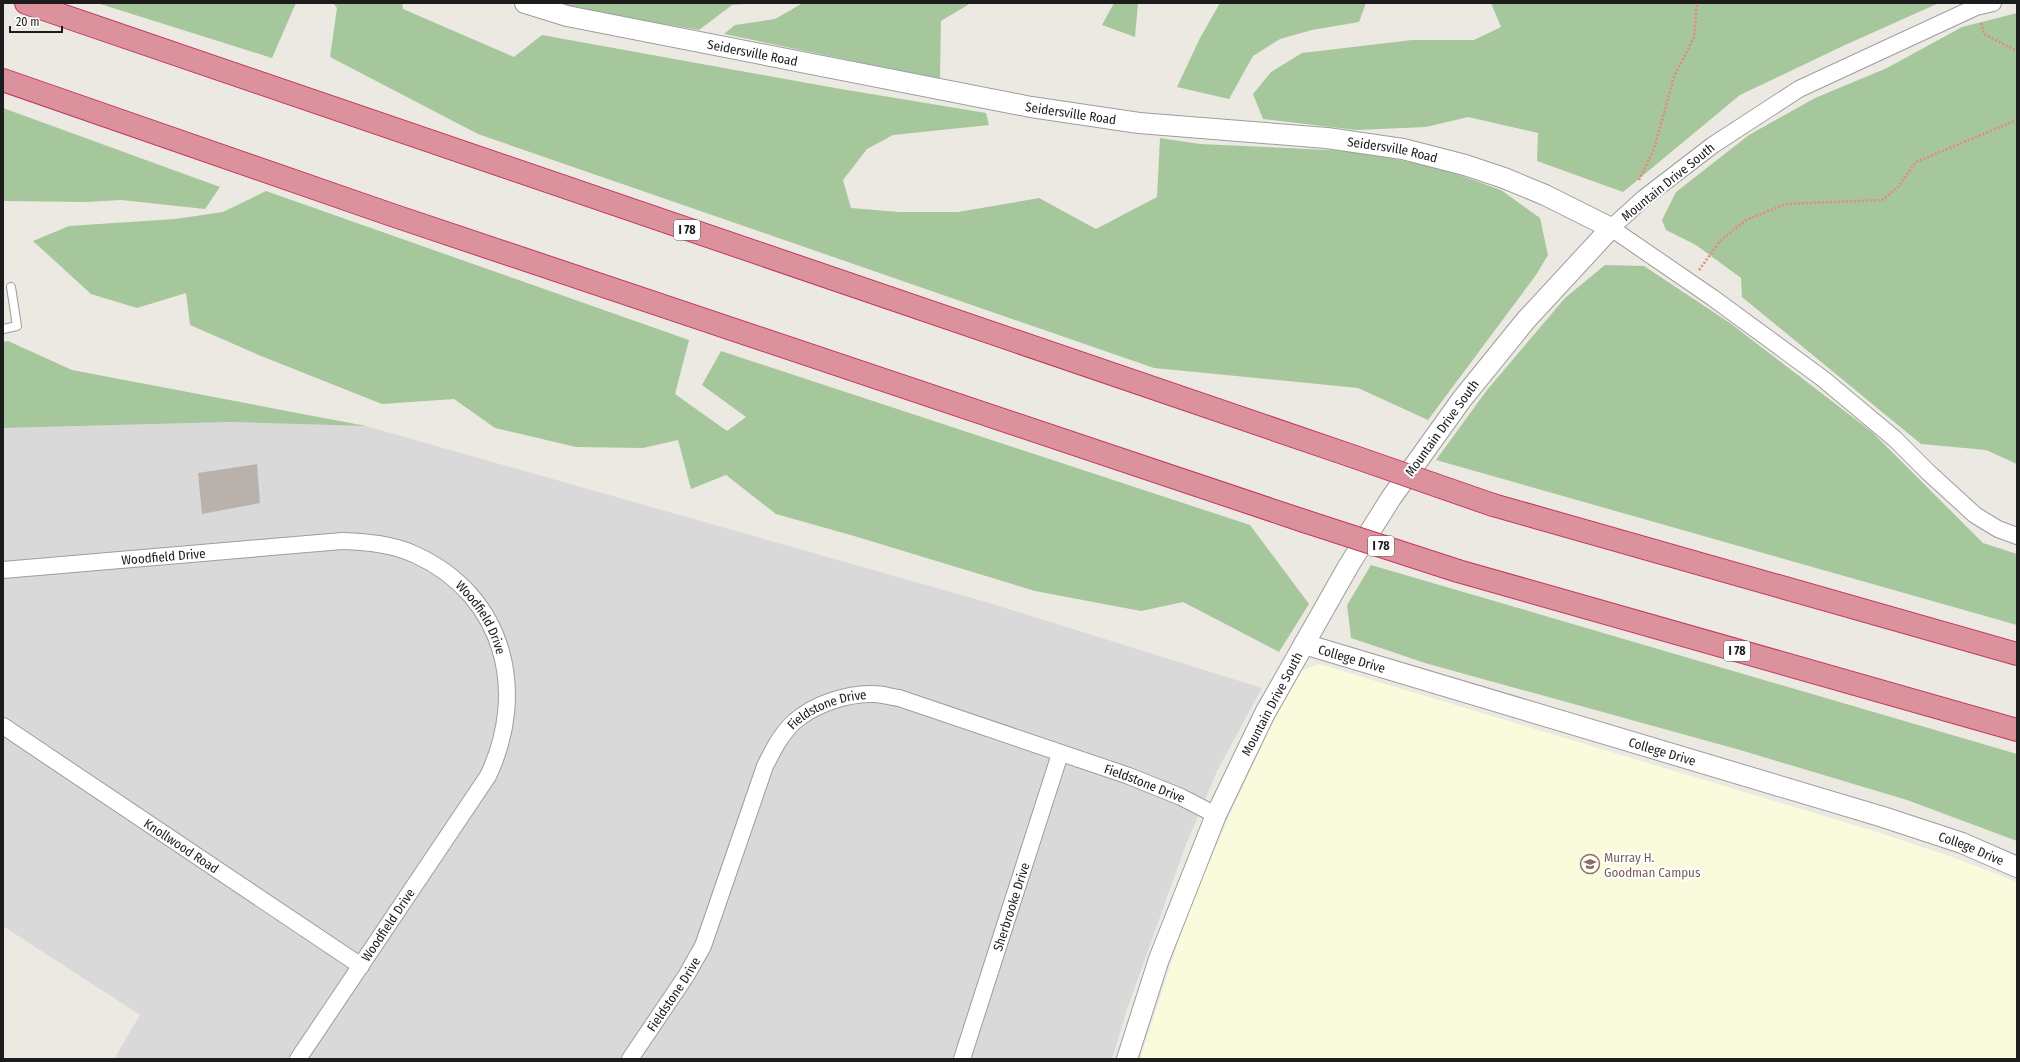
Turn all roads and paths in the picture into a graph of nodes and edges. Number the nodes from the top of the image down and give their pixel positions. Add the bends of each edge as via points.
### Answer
1 (26, 3) edge
2 (525, 3) edge
3 (1698, 3) edge
4 (1993, 3) edge
5 (1976, 7) junction
6 (2017, 52) edge
7 (3, 80) edge
8 (2017, 120) edge
9 (1644, 198) junction
10 (1611, 228) junction
11 (1690, 283) junction
12 (11, 287) dead end
13 (3, 329) edge
14 (2017, 536) edge
15 (3, 570) edge
16 (1304, 644) junction
17 (2017, 654) edge
18 (3, 726) edge
19 (2017, 730) edge
20 (1060, 754) junction
21 (1216, 815) junction
22 (2017, 867) edge
23 (361, 966) junction
24 (298, 1059) edge
25 (630, 1059) edge
26 (962, 1059) edge
27 (1126, 1059) edge

1 - 17 highway, I 78, bridge via 1493,504
2 - 10 street, Seidersville Road via 567,16 1031,107 1139,123 1328,138 1403,149 1504,178
3 - 9 path via 1694,37 1674,77 1654,149 1638,183
4 - 5 street, Mountain Drive South
5 - 6 path via 1984,34
5 - 9 street, Mountain Drive South via 1799,89 1713,145
7 - 19 highway, I 78, bridge via 390,214 1458,571
8 - 11 path via 1916,162 1898,187 1882,200 1786,204 1746,220 1721,240
9 - 10 street, Mountain Drive South
10 - 11 street
10 - 16 street, Mountain Drive South via 1526,320 1436,434 1371,529
11 - 14 street via 1822,378 1894,439 1975,515 1998,529
12 - 13 lane via 17,326
15 - 23 street, Woodfield Drive via 334,542 369,542 416,554 433,563 464,588 488,619 502,653 508,692 504,734 488,776
16 - 21 street, Mountain Drive South via 1265,713
16 - 22 street, College Drive via 1883,818 1962,843
18 - 23 street, Knollwood Road
20 - 21 street, Fieldstone Drive via 1129,776 1181,797
20 - 25 street, Fieldstone Drive via 899,698 874,694 852,695 835,700 794,721 765,766 703,946
20 - 26 street, Sherbrooke Drive
21 - 27 street, Mountain Drive South via 1159,960
23 - 24 street, Woodfield Drive

